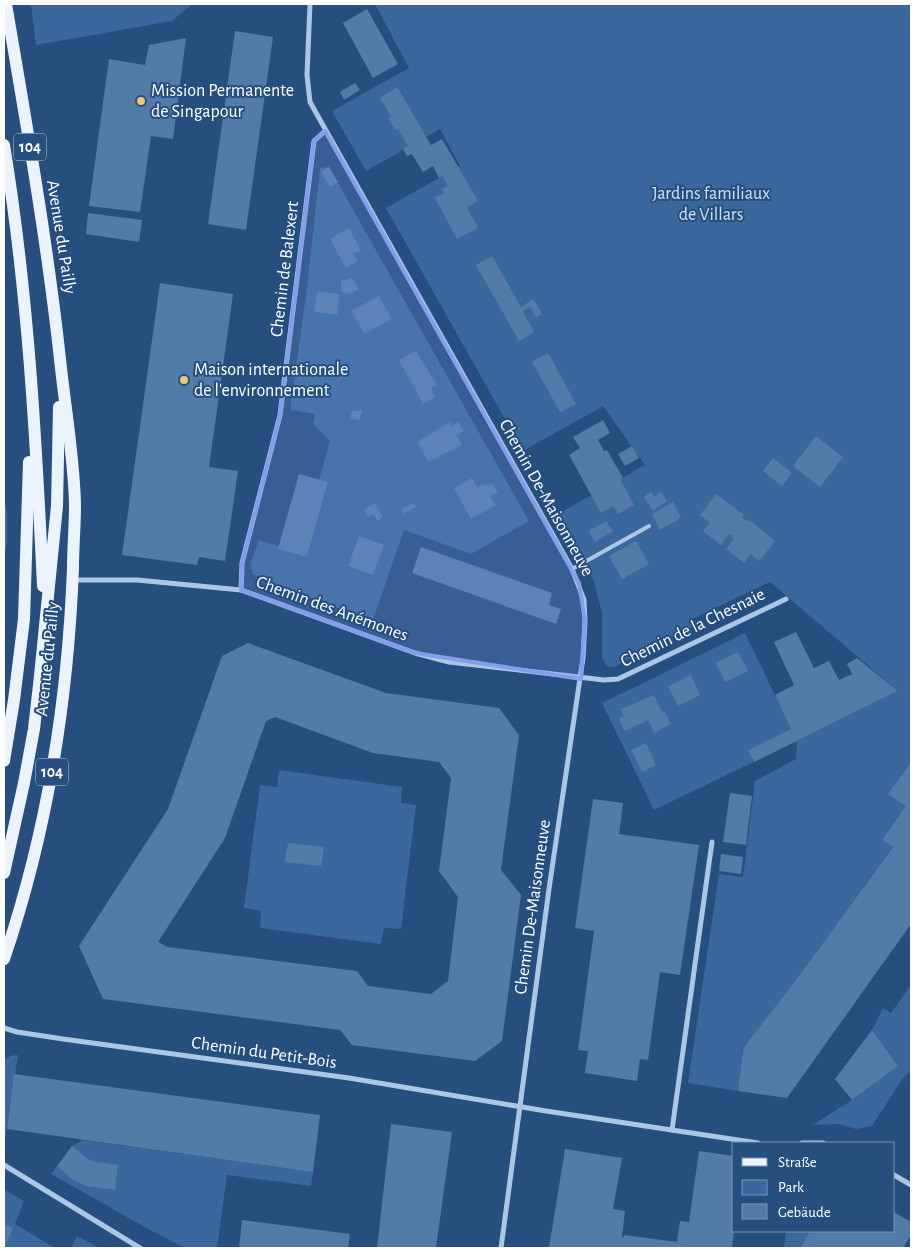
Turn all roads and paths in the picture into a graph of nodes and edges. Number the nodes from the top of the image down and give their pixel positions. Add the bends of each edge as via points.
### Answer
1 (6, 4) edge
2 (310, 4) edge
3 (325, 131) junction
4 (4, 145) edge
5 (60, 358) junction
6 (31, 394) junction
7 (649, 526) dead end
8 (572, 569) junction
9 (72, 580) junction
10 (241, 590) junction
11 (786, 599) dead end
12 (45, 628) junction
13 (581, 679) junction
14 (4, 761) edge
15 (712, 842) dead end
16 (4, 873) edge
17 (4, 959) edge
18 (4, 1028) edge
19 (520, 1107) junction
20 (672, 1130) junction
21 (751, 1142) edge
22 (4, 1166) edge
23 (895, 1176) edge
24 (911, 1185) edge
25 (140, 1248) edge
26 (501, 1248) edge

1 - 5 main road, Avenue du Pailly / 104
2 - 3 street, Chemin De-Maisonneuve via 307,75 310,102
3 - 8 street, Chemin De-Maisonneuve
3 - 10 street, Chemin de Balexert via 314,141 280,415 242,563
4 - 6 main road, Avenue du Pailly / 104 via 22,276
5 - 9 main road, Avenue du Pailly / 104 via 75,506
5 - 12 main road, Avenue du Pailly / 104 via 57,506
6 - 12 main road, Avenue du Pailly / 104
6 - 14 main road, Avenue du Pailly / 104 via 24,619
7 - 8 lane
8 - 13 street, Chemin De-Maisonneuve via 584,600
9 - 10 street, Chemin des Anémones via 138,580
9 - 17 main road, Avenue du Pailly / 104 via 70,635 51,779 31,868
10 - 13 street, Chemin des Anémones via 415,653 449,662
11 - 13 street, Chemin de la Chesnaie via 618,679
12 - 16 main road, 104 via 34,729
13 - 19 street, Chemin De-Maisonneuve
15 - 20 street
18 - 19 street, Chemin du Petit-Bois via 348,1078
19 - 20 street
19 - 26 street, Chemin De-Maisonneuve
20 - 21 street
22 - 25 street
23 - 24 street

